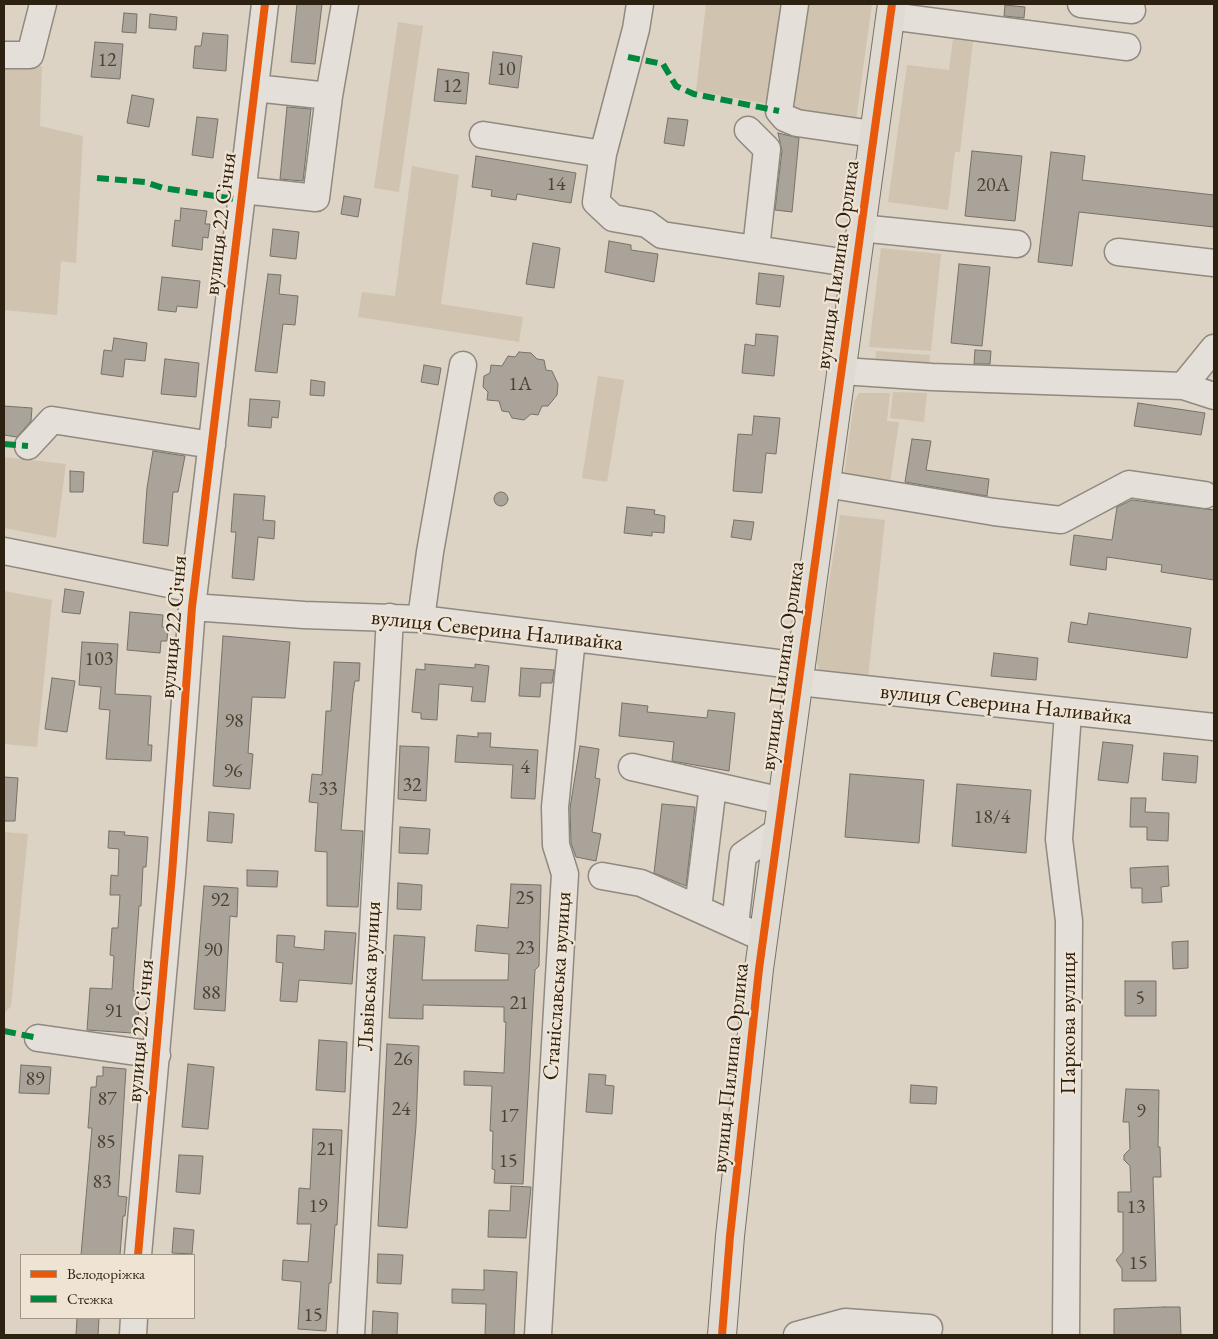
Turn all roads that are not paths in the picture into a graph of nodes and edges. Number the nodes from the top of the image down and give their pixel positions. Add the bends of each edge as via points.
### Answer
1 (43, 4) edge
2 (265, 4) edge
3 (346, 4) edge
4 (640, 4) edge
5 (795, 4) edge
6 (1081, 4) edge
7 (891, 10) edge
8 (1132, 10) dead end
9 (1127, 47) dead end
10 (4, 55) edge
11 (255, 88) junction
12 (329, 96) junction
13 (748, 130) dead end
14 (873, 134) junction
15 (483, 135) dead end
16 (603, 154) junction
17 (243, 190) junction
18 (860, 228) junction
19 (1017, 244) dead end
20 (756, 249) junction
21 (1118, 252) dead end
22 (1214, 263) edge
23 (856, 264) junction
24 (1214, 348) edge
25 (463, 365) dead end
26 (842, 371) junction
27 (1182, 386) junction
28 (1214, 396) edge
29 (212, 445) junction
30 (28, 446) dead end
31 (826, 484) junction
32 (1206, 495) dead end
33 (4, 551) edge
34 (193, 598) junction
35 (390, 617) junction
36 (421, 619) junction
37 (572, 638) junction
38 (800, 674) junction
39 (1068, 713) junction
40 (1214, 727) edge
41 (632, 768) dead end
42 (713, 786) junction
43 (782, 801) junction
44 (778, 831) junction
45 (602, 876) dead end
46 (698, 908) junction
47 (735, 925) junction
48 (763, 938) junction
49 (38, 1038) dead end
50 (157, 1055) junction
51 (138, 1254) edge
52 (134, 1319) edge
53 (929, 1328) dead end
54 (133, 1335) edge
55 (351, 1335) edge
56 (538, 1335) edge
57 (722, 1335) edge
58 (797, 1335) edge
59 (1066, 1335) edge

1 - 10 street via 30,55
2 - 11 street, вулиця 22 Січня
3 - 12 street
4 - 16 street
5 - 14 street via 779,112 797,123
6 - 8 street
7 - 9 street
7 - 14 main road, вулиця Пилипа Орлика
11 - 12 street
11 - 17 street, вулиця 22 Січня
12 - 17 street via 316,198
13 - 20 street via 767,149
14 - 18 main road, вулиця Пилипа Орлика
15 - 16 street
16 - 20 street via 596,202 613,218 647,224 662,235
17 - 29 street, вулиця 22 Січня
18 - 19 street
18 - 23 main road, вулиця Пилипа Орлика
20 - 23 street
21 - 22 street
23 - 26 main road, вулиця Пилипа Орлика
24 - 27 street
25 - 36 street
26 - 27 street
26 - 31 main road, вулиця Пилипа Орлика
27 - 28 street
29 - 30 street via 52,420
29 - 34 street, вулиця 22 Січня
31 - 32 street via 1061,520 1129,484
31 - 38 main road, вулиця Пилипа Орлика
33 - 34 street, вулиця Северина Наливайка
34 - 35 street, вулиця Северина Наливайка via 304,615
34 - 50 street, вулиця 22 Січня
35 - 36 street, вулиця Северина Наливайка
35 - 55 street, Львівська вулиця
36 - 37 street, вулиця Северина Наливайка
37 - 38 street, вулиця Северина Наливайка
37 - 56 street, Станіславська вулиця via 555,807 556,845 565,874
38 - 39 street, вулиця Северина Наливайка
38 - 43 main road, вулиця Пилипа Орлика
39 - 40 street, вулиця Северина Наливайка
39 - 59 street, Паркова вулиця via 1059,839 1069,921
41 - 42 street
42 - 43 street
42 - 46 street
43 - 44 main road, вулиця Пилипа Орлика
44 - 47 street via 743,855
44 - 48 main road, вулиця Пилипа Орлика
45 - 46 street via 641,883
46 - 47 street
47 - 48 street
48 - 57 main road, вулиця Пилипа Орлика
49 - 50 street
50 - 51 street, вулиця 22 Січня
52 - 54 street
53 - 58 street via 845,1322

